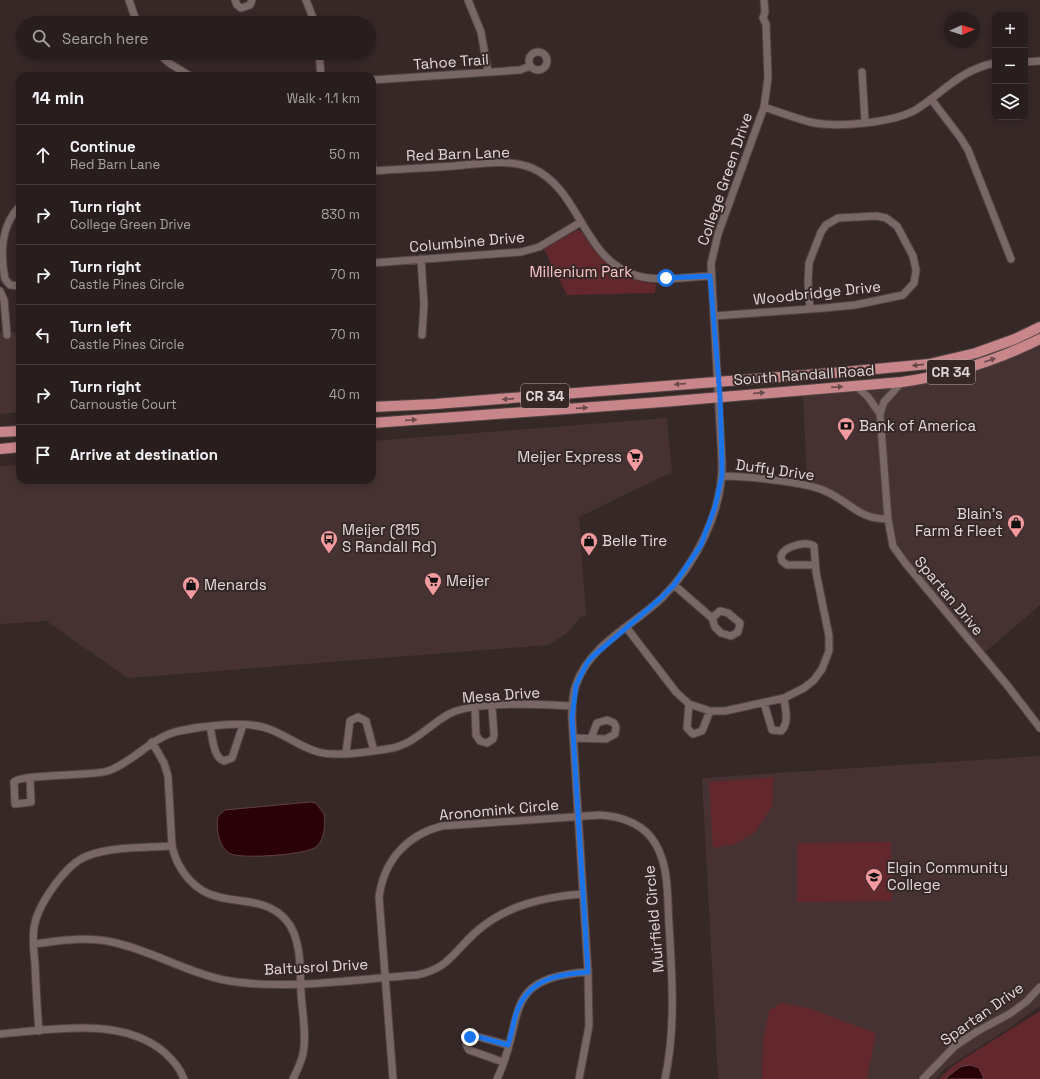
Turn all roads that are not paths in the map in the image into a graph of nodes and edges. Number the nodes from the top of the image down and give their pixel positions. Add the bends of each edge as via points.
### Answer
1 (129, 0) edge
2 (235, 0) edge
3 (252, 0) edge
4 (306, 0) edge
5 (468, 0) edge
6 (764, 0) edge
7 (135, 16) edge
8 (312, 16) edge
9 (166, 60) edge
10 (320, 60) edge
11 (1040, 61) edge
12 (1028, 62) edge
13 (992, 64) edge
14 (530, 66) dead end
15 (184, 72) edge
16 (321, 72) edge
17 (488, 72) junction
18 (862, 72) dead end
19 (376, 80) edge
20 (931, 99) junction
21 (764, 106) junction
22 (865, 122) junction
23 (376, 171) edge
24 (16, 211) edge
25 (581, 222) junction
26 (1, 257) edge
27 (1011, 259) dead end
28 (421, 260) junction
29 (376, 263) edge
30 (710, 276) junction
31 (16, 286) edge
32 (0, 291) edge
33 (810, 309) junction
34 (714, 316) junction
35 (1040, 327) edge
36 (6, 335) dead end
37 (422, 335) dead end
38 (1040, 339) edge
39 (719, 382) junction
40 (902, 382) junction
41 (856, 386) junction
42 (720, 396) junction
43 (376, 407) edge
44 (880, 414) junction
45 (376, 423) edge
46 (16, 430) edge
47 (0, 432) edge
48 (16, 447) edge
49 (0, 449) edge
50 (722, 476) junction
51 (888, 519) junction
52 (815, 565) junction
53 (674, 585) junction
54 (712, 618) dead end
55 (626, 627) junction
56 (784, 698) junction
57 (764, 703) junction
58 (689, 704) junction
59 (492, 706) junction
60 (572, 706) junction
61 (475, 708) junction
62 (710, 711) junction
63 (242, 725) junction
64 (210, 727) junction
65 (1040, 728) edge
66 (573, 738) junction
67 (591, 738) dead end
68 (152, 742) junction
69 (374, 751) junction
70 (346, 753) junction
71 (30, 778) dead end
72 (578, 816) junction
73 (172, 846) junction
74 (582, 894) junction
75 (34, 944) junction
76 (588, 972) junction
77 (385, 977) junction
78 (300, 983) junction
79 (1040, 987) edge
80 (39, 1032) junction
81 (0, 1034) edge
82 (508, 1045) junction
83 (503, 1062) junction
84 (184, 1079) edge
85 (293, 1079) edge
86 (393, 1079) edge
87 (497, 1079) edge
88 (579, 1079) edge
89 (665, 1079) edge
90 (923, 1079) edge

1 - 7 street
2 - 3 street via 237,6 242,8 250,5
4 - 8 street
5 - 17 street via 481,32
6 - 21 street, College Green Drive via 768,18 768,78
9 - 15 street
10 - 16 street
11 - 12 street
13 - 20 street via 963,74
14 - 17 street, Tahoe Trail via 524,70
17 - 19 street, Tahoe Trail
18 - 22 street
20 - 22 street via 897,118
20 - 27 street via 968,150
21 - 22 street via 821,124
21 - 30 street, College Green Drive via 718,234
23 - 25 street, Red Barn Lane via 500,163 526,166 545,176 566,195
24 - 26 street via 2,236
25 - 28 street, Columbine Drive via 529,250
25 - 30 street, Red Barn Lane via 600,252 625,271 652,278
26 - 31 street via 5,279 10,285
28 - 29 street, Columbine Drive
28 - 37 street via 424,291
30 - 34 street, College Green Drive
32 - 36 street via 4,300
33 - 33 street, Woodbridge Drive via 810,263 820,232 826,225 838,218 878,216 893,221 915,261 915,279 909,290 894,298
33 - 34 street, Woodbridge Drive
34 - 39 street, College Green Drive
35 -> 39 main road, South Randall Road / CR 34 via 976,353 929,364
40 -> 38 main road, South Randall Road / CR 34 via 924,379 978,364
39 - 42 street, College Green Drive
39 -> 43 main road, South Randall Road / CR 34 via 443,404
40 - 41 main road, South Randall Road / CR 34
40 - 44 street via 884,402
42 -> 41 main road, South Randall Road / CR 34
41 - 44 street
45 -> 42 main road, South Randall Road / CR 34
42 - 50 street, College Green Drive
44 - 51 street, Spartan Drive
46 - 47 main road
48 - 49 main road
50 - 51 street, Duffy Drive via 825,490 863,515 874,519
50 - 53 street, College Green Drive via 715,507 701,545
51 - 65 street, Spartan Drive via 894,546 906,564
52 - 52 street via 787,565 781,558 782,552 809,544 814,546
52 - 56 street via 829,636 829,651 822,669 814,680
53 - 54 street
53 - 55 street, College Green Drive
55 - 58 street via 676,692
55 - 60 street, College Green Drive via 587,663 576,685
56 - 57 street
56 - 57 street via 787,721 781,730 772,730
57 - 62 street via 725,711
58 - 62 street
58 - 62 street via 687,728 693,734 702,731
59 - 60 street, Mesa Drive
59 - 61 street, Mesa Drive
59 - 61 street via 494,735 493,739 487,742 480,741 476,735
60 - 66 street, College Green Drive
61 - 69 street, Mesa Drive via 450,713 401,747
63 - 64 street, Mesa Drive
63 - 64 street via 232,758 224,761 215,751
63 - 70 street, Mesa Drive via 267,728 319,752
64 - 68 street, Mesa Drive via 178,731
66 - 67 street
66 - 72 street, College Green Drive
68 - 71 street, Mesa Drive via 108,771 97,774
68 - 73 street via 168,776
69 - 70 street, Mesa Drive
69 - 70 street via 366,721 358,717 350,721
72 - 74 street, College Green Drive
72 - 77 street, Aronomink Circle via 442,826 425,832 403,846 392,858 380,889 379,908
72 - 89 street, Muirfield Circle via 616,817 637,826 649,835 663,862 674,993
73 - 75 street via 107,851 80,860 67,870 42,907 34,926
73 - 78 street via 180,869 199,888 217,897 264,905 286,920 298,948
74 - 76 street, College Green Drive
74 - 77 street, Baltusrol Drive via 545,898 515,908 483,926 451,959 434,969 416,974
75 - 78 street, Baltusrol Drive via 85,940 112,941 223,980 258,984
75 - 80 street
76 - 82 street via 554,976 530,990 516,1013
76 - 88 street, College Green Drive via 589,1026
77 - 78 street, Baltusrol Drive
77 - 86 street, Aronomink Circle
78 - 85 street via 303,1053
79 - 90 street, Spartan Drive via 1011,1013 955,1046
80 - 81 street
80 - 84 street via 90,1028 120,1032 158,1048 173,1061
82 - 83 street
82 - 83 street via 474,1036 468,1039 466,1044 472,1052
83 - 87 street

